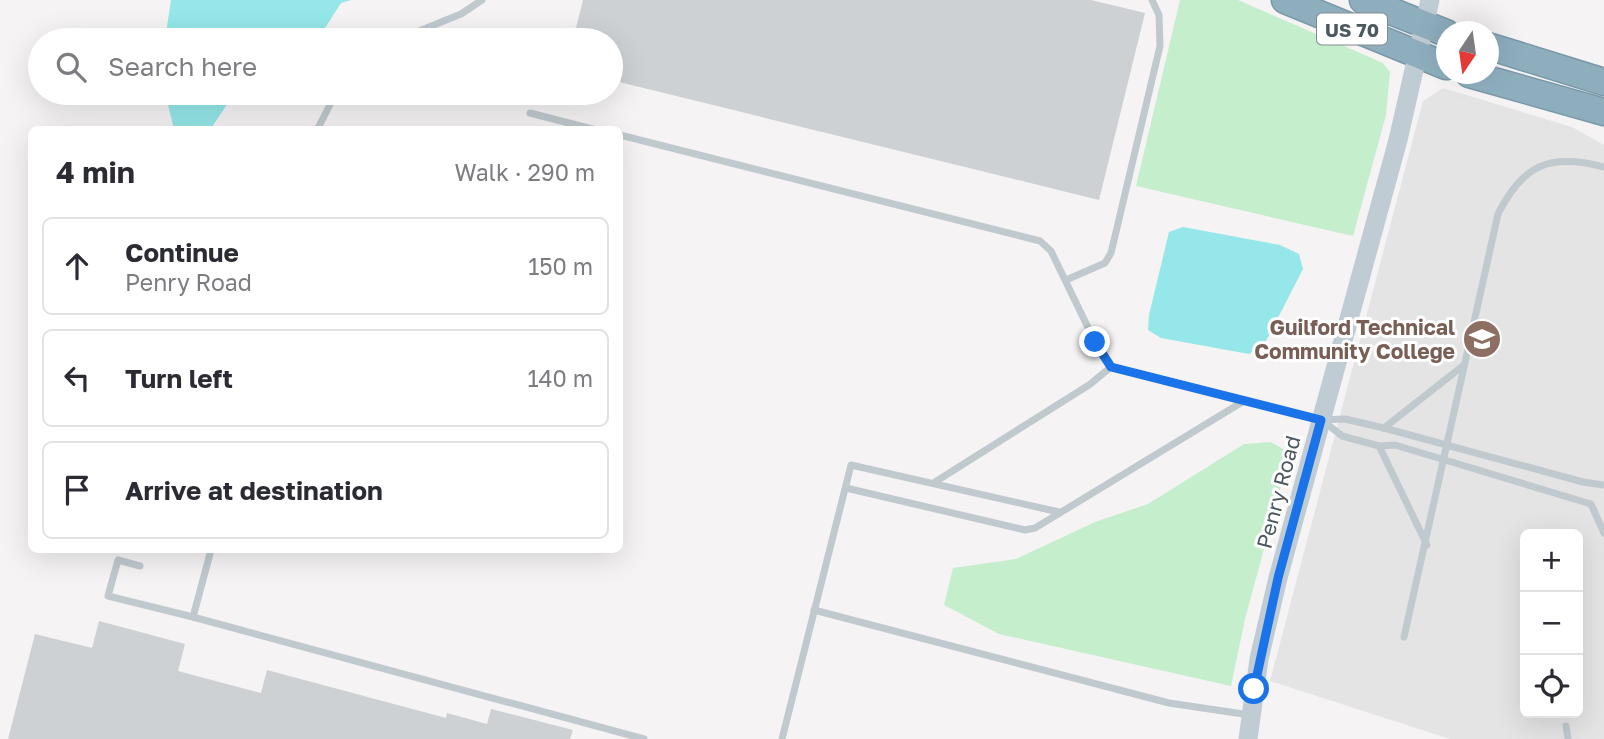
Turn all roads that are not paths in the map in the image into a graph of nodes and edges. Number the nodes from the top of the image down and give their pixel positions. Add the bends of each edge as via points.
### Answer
1 (482, 0) edge
2 (1152, 0) edge
3 (1284, 0) edge
4 (1363, 0) edge
5 (1441, 0) edge
6 (1433, 22) edge
7 (427, 28) edge
8 (1499, 49) edge
9 (1419, 58) junction
10 (1436, 63) edge
11 (1604, 82) edge
12 (1499, 83) edge
13 (330, 105) edge
14 (530, 113) dead end
15 (1604, 113) edge
16 (319, 126) edge
17 (580, 126) edge
18 (623, 136) edge
19 (1604, 167) edge
20 (1066, 280) junction
21 (1465, 365) junction
22 (1111, 367) junction
23 (1244, 401) junction
24 (1321, 420) junction
25 (1384, 428) junction
26 (1448, 444) junction
27 (1380, 446) junction
28 (1445, 459) junction
29 (935, 482) junction
30 (1604, 485) edge
31 (846, 488) junction
32 (1059, 512) junction
33 (1604, 533) edge
34 (1427, 545) junction
35 (210, 553) edge
36 (140, 566) dead end
37 (814, 610) junction
38 (193, 617) junction
39 (1404, 636) dead end
40 (1250, 715) junction
41 (1566, 726) dead end
42 (644, 739) edge
43 (782, 739) edge
44 (1248, 739) edge
45 (1568, 739) edge

1 - 7 lane
2 - 20 lane via 1159,15 1160,46 1111,253 1105,263
3 - 9 highway, US 70
4 - 6 highway, US 70
5 - 6 street, Penry Road
6 - 9 street, Penry Road
8 - 11 highway
9 - 10 highway, US 70
9 - 24 street, Penry Road
12 - 15 highway
13 - 16 lane
14 - 17 lane
18 - 20 lane via 1022,235 1051,251
19 - 21 lane via 1560,161 1536,168 1512,187 1498,214
20 - 22 lane
21 - 25 lane
21 - 26 lane
22 - 23 lane
22 - 29 lane
23 - 24 lane
23 - 32 lane
24 - 25 lane via 1345,419
24 - 27 lane via 1342,436
24 - 40 street, Penry Road via 1266,626
25 - 26 lane
26 - 28 lane
26 - 30 lane
27 - 28 lane via 1395,445
27 - 34 lane
28 - 33 lane via 1591,504
28 - 34 lane
29 - 31 lane via 851,465
29 - 32 lane
31 - 32 lane via 1025,530
31 - 37 lane
34 - 39 lane
35 - 38 lane
36 - 38 lane via 118,560 108,596
37 - 40 lane via 1169,704
37 - 43 lane
38 - 42 lane
40 - 44 street, Penry Road
41 - 45 lane

